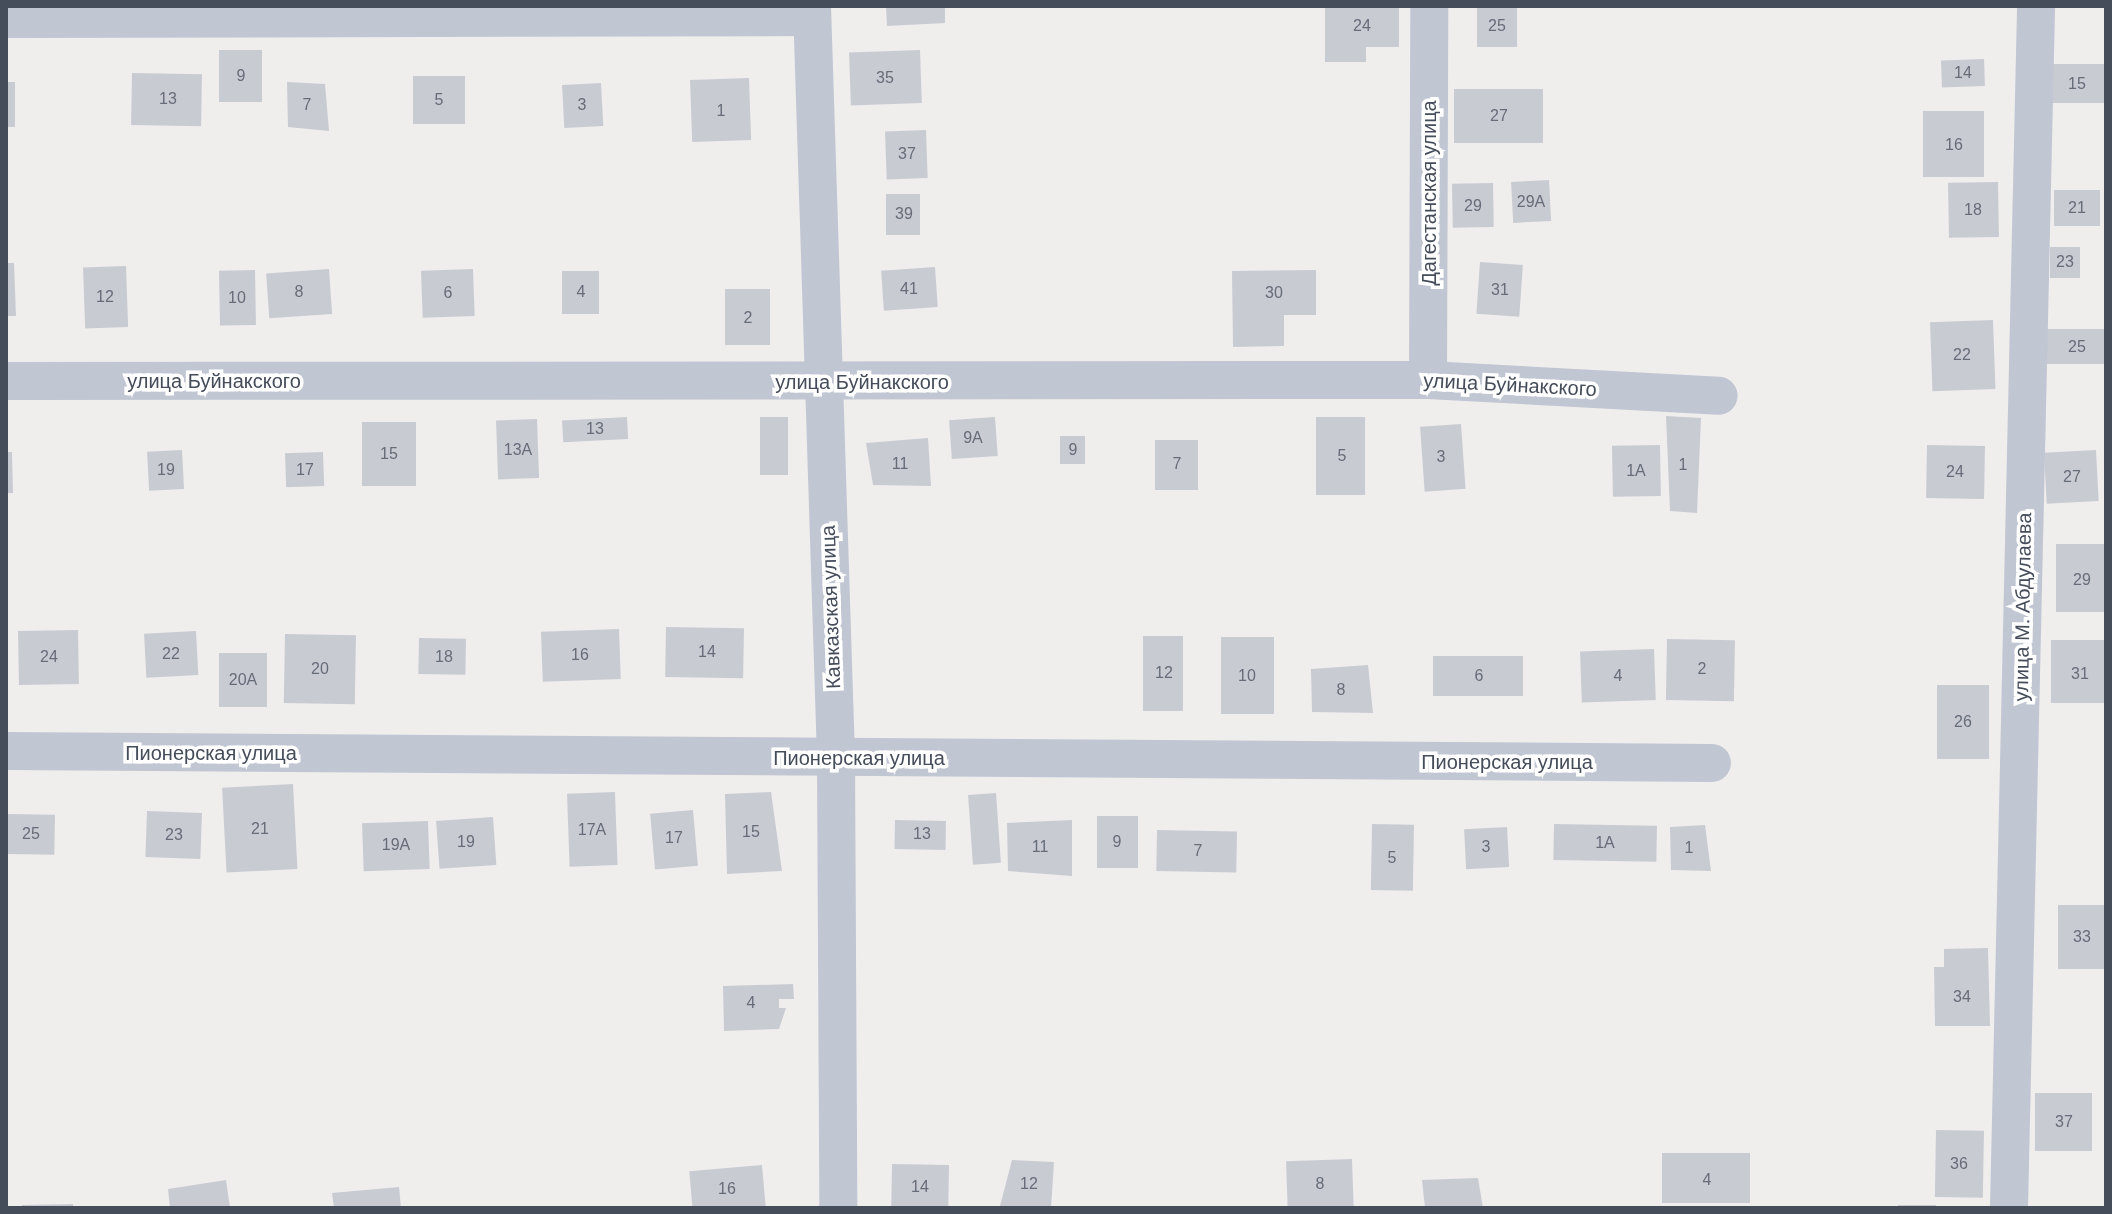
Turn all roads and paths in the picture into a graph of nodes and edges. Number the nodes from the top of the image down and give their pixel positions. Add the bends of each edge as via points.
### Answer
1 (1429, 6) edge
2 (2036, 6) edge
3 (812, 11) edge
4 (6, 19) edge
5 (1428, 380) junction
6 (6, 381) edge
7 (823, 382) junction
8 (1719, 396) dead end
9 (6, 751) edge
10 (836, 758) junction
11 (1712, 763) dead end
12 (838, 1208) edge
13 (2009, 1208) edge

1 - 5 street, Дагестанская улица
2 - 13 street, улица М. Абдулаева
3 - 4 street
3 - 7 street, Кавказская улица
5 - 7 street, улица Буйнакского
5 - 8 street, улица Буйнакского
6 - 7 street, улица Буйнакского
7 - 10 street, Кавказская улица
9 - 10 street, Пионерская улица
10 - 11 street, Пионерская улица
10 - 12 street, Кавказская улица

